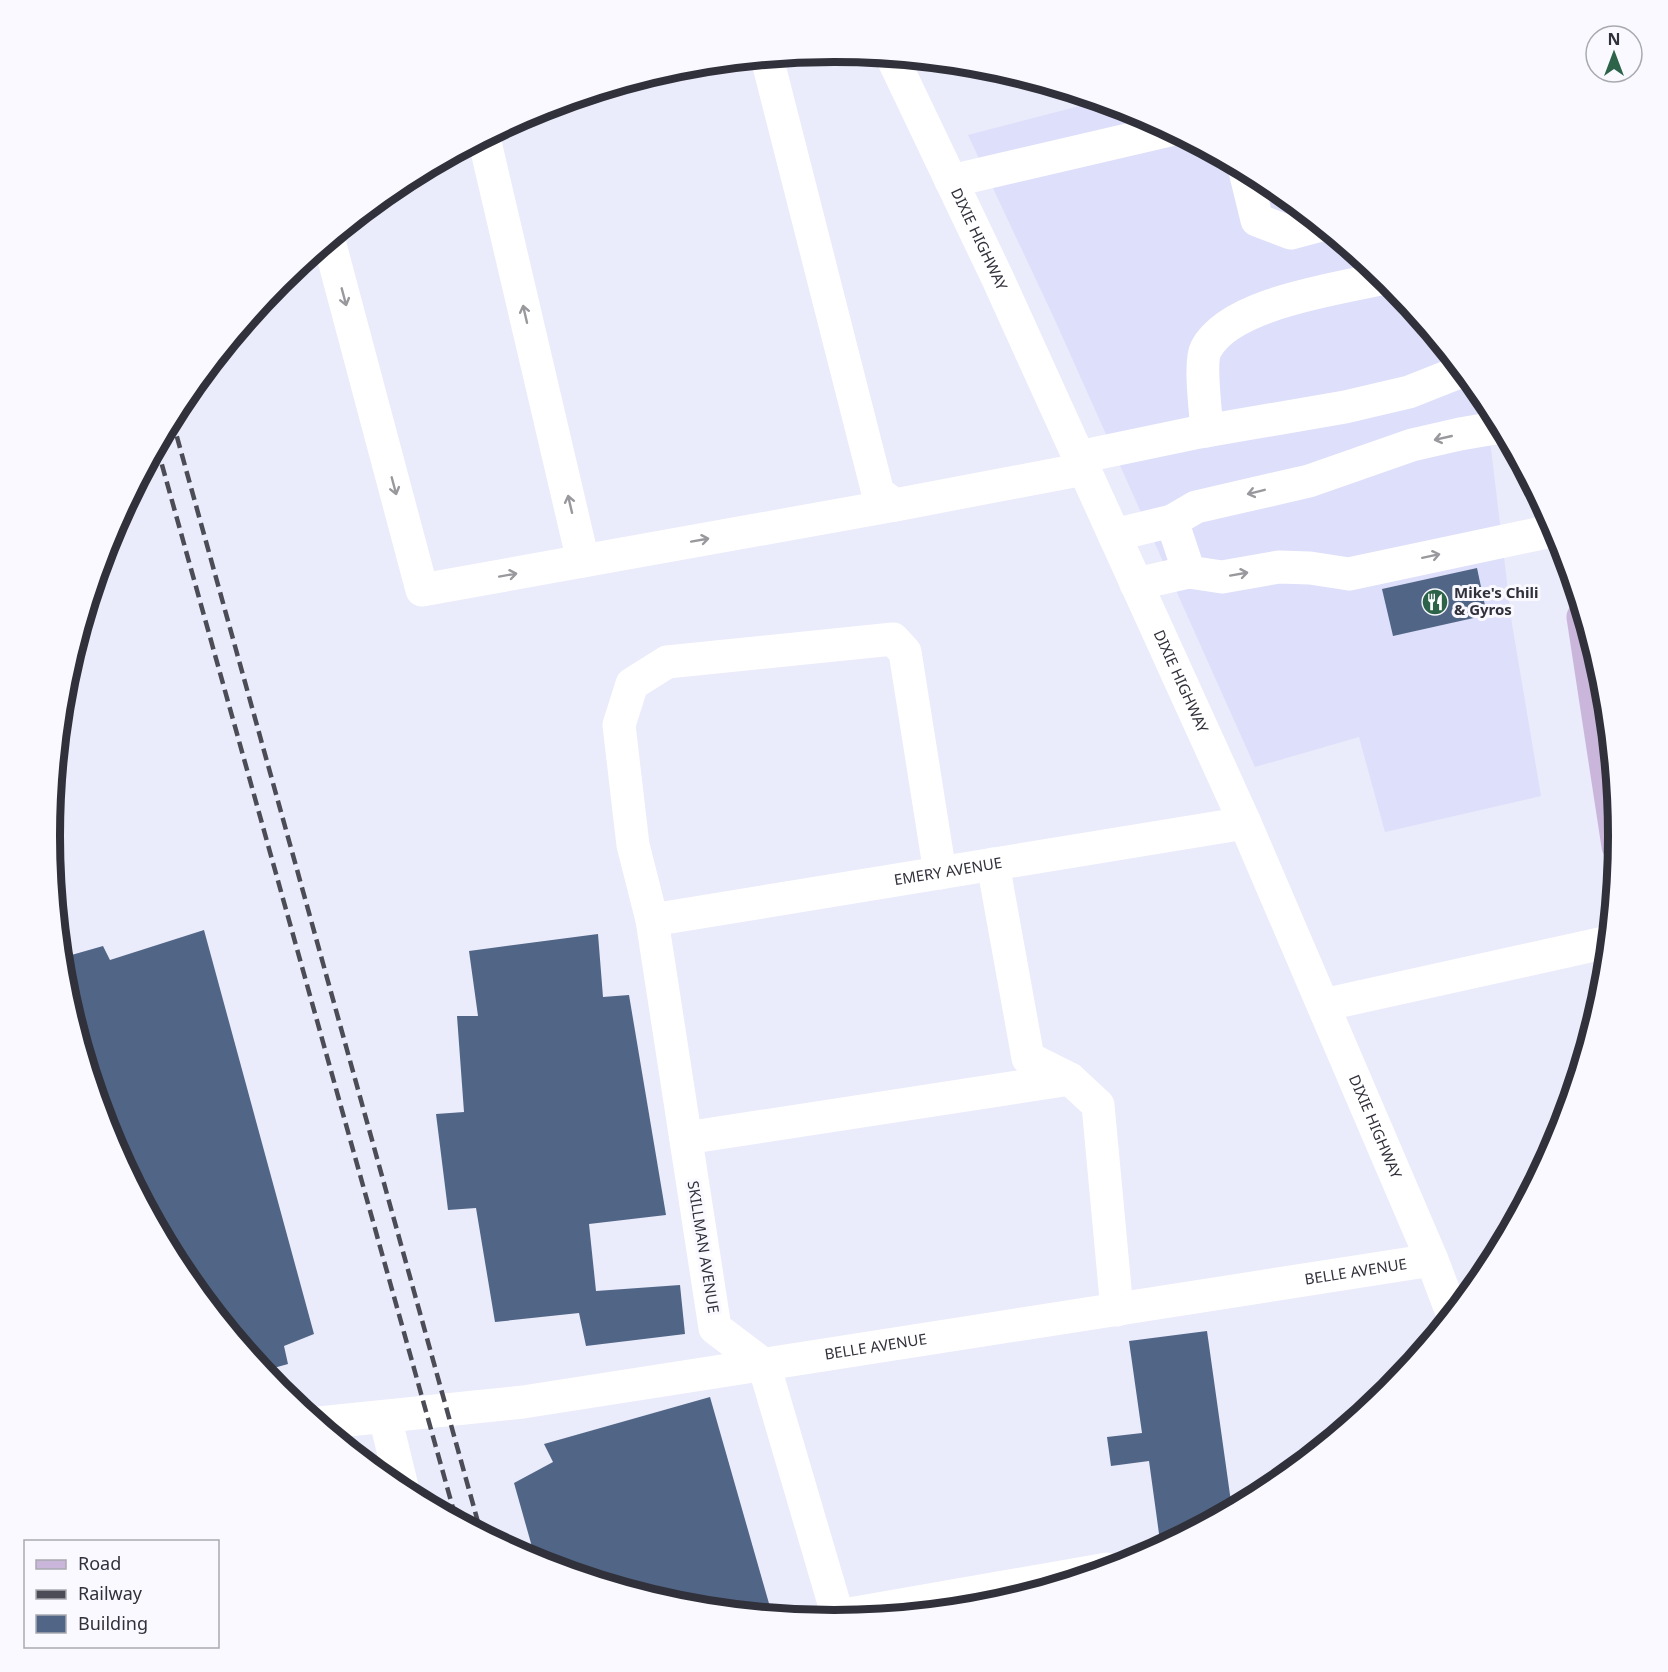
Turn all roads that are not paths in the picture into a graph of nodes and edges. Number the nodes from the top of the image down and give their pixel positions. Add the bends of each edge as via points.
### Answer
1 (769, 65) edge
2 (896, 65) edge
3 (1157, 133) edge
4 (485, 146) edge
5 (951, 181) junction
6 (1248, 182) edge
7 (1312, 227) edge
8 (330, 249) edge
9 (1372, 281) edge
10 (1455, 374) edge
11 (1492, 429) edge
12 (1207, 431) junction
13 (1081, 463) junction
14 (895, 505) junction
15 (1172, 520) junction
16 (1545, 532) edge
17 (1114, 535) junction
18 (583, 561) junction
19 (1188, 572) junction
20 (1136, 584) junction
21 (1245, 823) junction
22 (993, 864) junction
23 (940, 873) junction
24 (652, 920) junction
25 (1600, 944) edge
26 (1323, 1005) junction
27 (1070, 1079) junction
28 (686, 1138) junction
29 (1432, 1260) junction
30 (1449, 1305) edge
31 (1117, 1310) junction
32 (764, 1365) junction
33 (385, 1417) junction
34 (329, 1422) edge
35 (400, 1477) edge
36 (1047, 1580) edge
37 (904, 1606) edge
38 (837, 1610) edge

1 - 14 street via 878,493
2 - 5 street, DIXIE HIGHWAY
3 - 5 street
18 -> 4 street
5 - 13 street, DIXIE HIGHWAY
6 - 7 street via 1257,220 1291,233
8 -> 18 street via 422,590
9 - 12 street via 1289,299 1246,314 1223,330 1205,350
10 - 12 street via 1409,392 1345,407
11 -> 15 street via 1412,445 1309,481 1196,507
12 - 13 street
13 - 14 street
13 - 17 street, DIXIE HIGHWAY
18 -> 14 street
15 - 17 street
15 - 19 street
19 -> 16 street via 1222,577 1279,567 1349,574
17 - 20 street, DIXIE HIGHWAY
19 - 20 street
20 - 21 street, DIXIE HIGHWAY
21 - 22 street, EMERY AVENUE
21 - 26 street, DIXIE HIGHWAY
22 - 23 street, EMERY AVENUE
22 - 27 street via 1028,1058
23 - 24 street, EMERY AVENUE
23 - 24 street, SKILLMAN AVENUE via 905,652 893,639 667,662 632,684 620,725 633,845
24 - 28 street, SKILLMAN AVENUE
25 - 26 street
26 - 29 street, DIXIE HIGHWAY
27 - 28 street
27 - 31 street via 1098,1105
28 - 32 street, SKILLMAN AVENUE via 715,1328
29 - 30 street, DIXIE HIGHWAY
29 - 31 street, BELLE AVENUE
31 - 32 street, BELLE AVENUE
32 - 33 street, BELLE AVENUE via 523,1402
32 - 38 street
33 - 34 street, BELLE AVENUE
33 - 35 street
36 - 37 street

